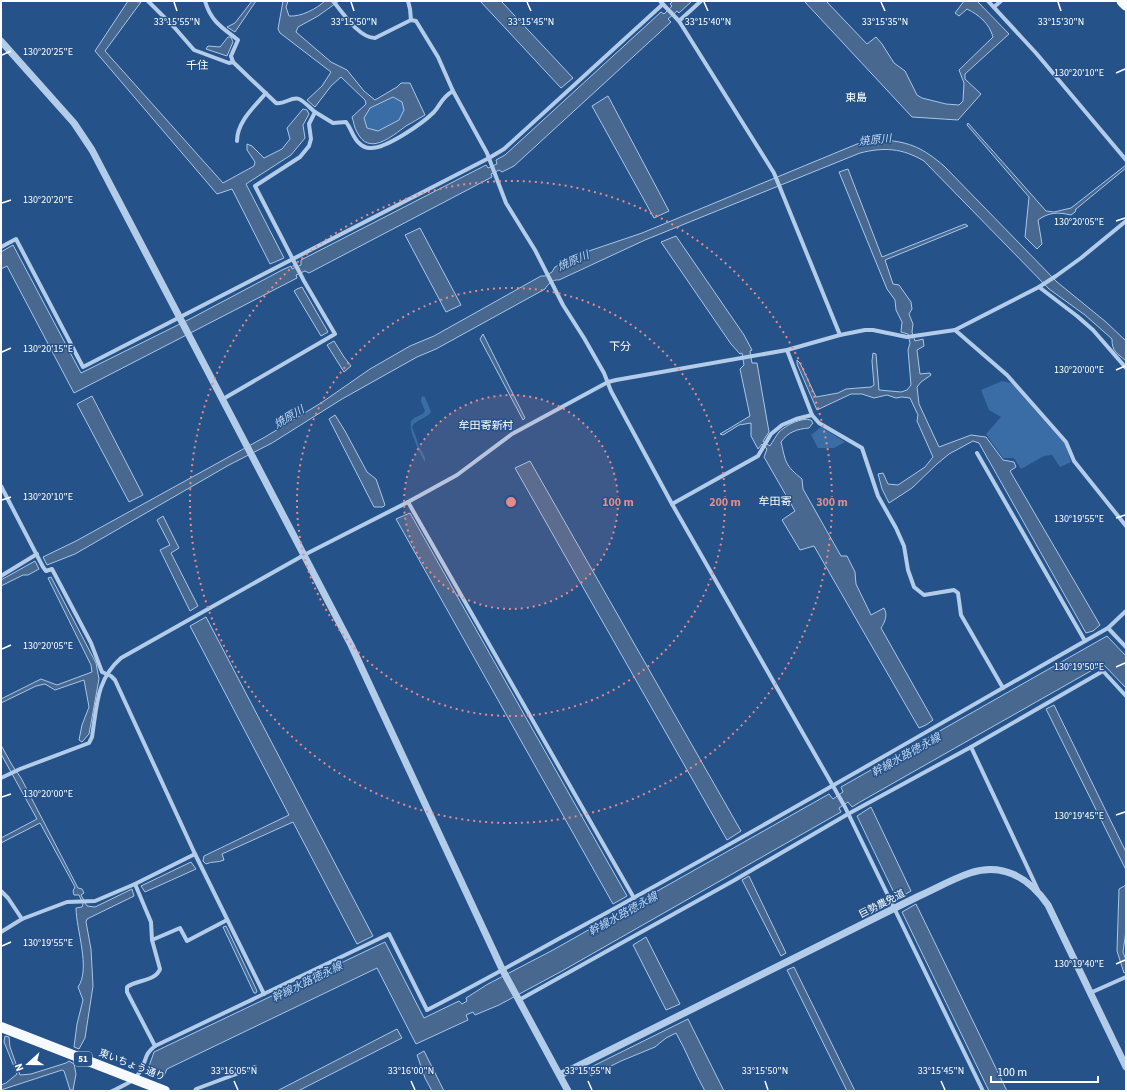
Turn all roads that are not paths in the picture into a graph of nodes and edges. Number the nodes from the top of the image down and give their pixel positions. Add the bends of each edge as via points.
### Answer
1 (148, 1) edge
2 (206, 1) edge
3 (408, 1) edge
4 (701, 1) edge
5 (988, 1) edge
6 (1001, 1) edge
7 (1122, 1) edge
8 (335, 3) edge
9 (661, 3) edge
10 (1126, 5) edge
11 (994, 7) junction
12 (411, 20) junction
13 (679, 21) junction
14 (1, 41) edge
15 (233, 62) junction
16 (453, 91) junction
17 (266, 93) junction
18 (315, 112) junction
19 (237, 141) dead end
20 (489, 158) junction
21 (1126, 160) edge
22 (1126, 221) edge
23 (1, 247) edge
24 (293, 260) junction
25 (1038, 287) junction
26 (180, 318) junction
27 (955, 330) junction
28 (840, 335) junction
29 (787, 350) junction
30 (1126, 368) edge
31 (608, 382) junction
32 (223, 399) junction
33 (812, 415) junction
34 (977, 453) dead end
35 (1, 486) edge
36 (408, 502) junction
37 (672, 504) junction
38 (1126, 526) edge
39 (304, 555) junction
40 (38, 556) junction
41 (1, 576) edge
42 (1126, 611) edge
43 (1108, 628) junction
44 (1085, 642) junction
45 (1126, 647) edge
46 (106, 675) junction
47 (1003, 688) junction
48 (1126, 696) edge
49 (971, 747) junction
50 (1, 778) edge
51 (833, 786) junction
52 (848, 814) junction
53 (195, 854) junction
54 (135, 884) junction
55 (1, 891) edge
56 (1038, 891) junction
57 (634, 898) junction
58 (894, 909) junction
59 (22, 919) junction
60 (227, 920) junction
61 (1, 932) edge
62 (152, 940) junction
63 (502, 970) junction
64 (1126, 977) edge
65 (1090, 993) junction
66 (264, 994) junction
67 (519, 1000) junction
68 (1, 1027) edge
69 (155, 1046) junction
70 (255, 1067) dead end
71 (1126, 1067) edge
72 (560, 1075) junction
73 (135, 1079) junction
74 (112, 1091) edge
75 (165, 1091) edge
76 (195, 1091) edge
77 (568, 1091) edge
78 (983, 1091) edge

1 - 15 street via 194,50 229,63
2 - 15 street via 213,19 238,40 231,56
3 - 12 street
4 - 13 street
5 - 11 street
6 - 11 street
7 - 10 highway
8 - 12 street via 348,20 369,38 375,38
9 - 13 street
9 - 20 street via 504,149
11 - 21 street
12 - 16 street via 416,21 438,58
13 - 28 street via 774,173
14 - 26 street via 74,123 92,150
15 - 17 street
16 - 18 street via 417,127 376,148 360,144 346,122 333,123
16 - 20 street
17 - 18 street via 276,103 281,104 294,98 299,99
17 - 19 street via 247,116 237,133
18 - 24 street via 309,124 309,146 300,157 254,186
20 - 24 street
20 - 31 street via 506,203
22 - 25 street via 1081,258
23 - 26 street via 16,239 83,367
24 - 26 street
24 - 32 street via 335,334
25 - 27 street
25 - 30 street via 1093,330
26 - 32 street
27 - 28 street via 915,337 873,330
27 - 38 street via 1007,375 1066,442 1074,461
28 - 29 street
29 - 31 street
29 - 33 street
31 - 36 street via 512,434 457,475
31 - 37 street
32 - 39 street
33 - 37 street via 782,425 771,434 758,456
33 - 47 street via 819,423 862,448 878,496 904,546 914,587 924,595 954,590 958,593 961,615
34 - 44 street
35 - 40 street
36 - 39 street
36 - 57 street
37 - 51 street
39 - 46 street via 121,658
39 - 63 street via 351,645
40 - 41 street
40 - 46 street via 46,571 52,569 91,643 102,672
42 - 43 street
43 - 44 street
43 - 45 street
44 - 47 street
46 - 50 street via 102,681 89,743
46 - 53 street via 114,680
47 - 51 street
48 - 49 street via 1103,671
49 - 52 street
49 - 56 street
51 - 52 street
51 - 57 street
52 - 58 street
52 - 67 street
53 - 54 street
53 - 60 street
54 - 59 street via 96,901 67,902
54 - 62 street via 152,922
55 - 59 street
56 - 58 street, 巨勢農免道 via 1026,881 1005,871 986,870 969,873
56 - 65 street, 巨勢農免道 via 1048,905
57 - 63 street
58 - 72 street, 巨勢農免道
58 - 78 street
59 - 61 street
60 - 62 street via 187,941 180,928
60 - 66 street
62 - 69 street via 159,972 131,984 127,992
63 - 66 street via 426,1010 389,934
63 - 67 street
64 - 65 street
65 - 71 street, 巨勢農免道
66 - 69 street
67 - 72 street
68 - 73 main road, 東いちょう通り / 51
69 - 73 street via 148,1052
70 - 76 street
72 - 77 street
73 - 74 street
73 - 75 main road, 東いちょう通り / 51

